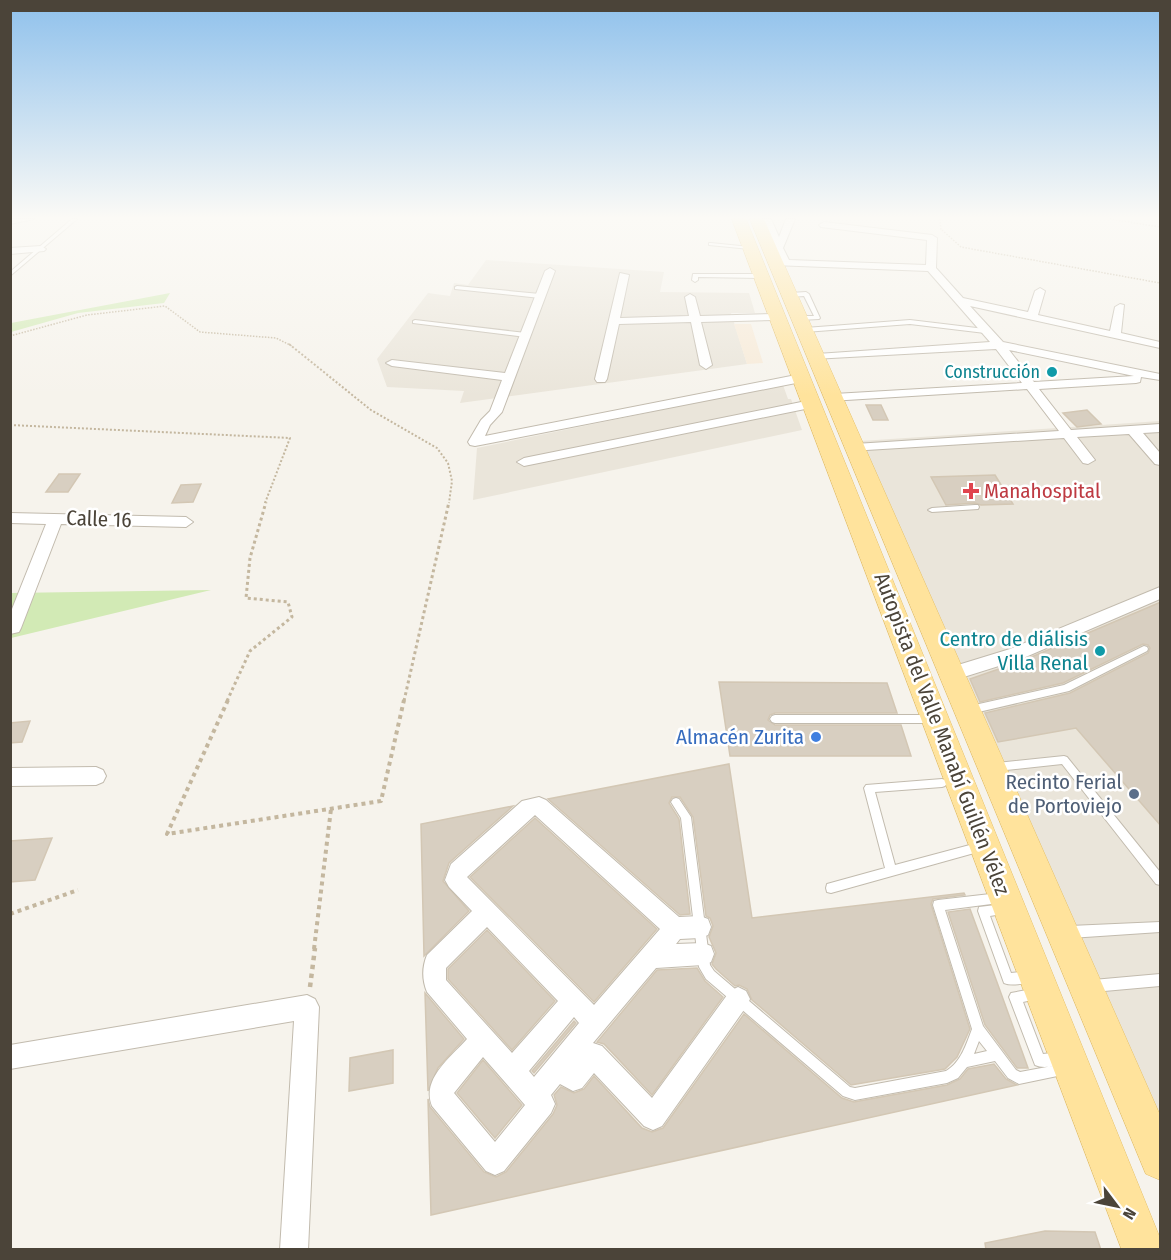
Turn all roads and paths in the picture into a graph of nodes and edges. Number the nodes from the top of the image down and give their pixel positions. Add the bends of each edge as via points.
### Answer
1 (547, 278) edge
2 (623, 278) edge
3 (778, 278) edge
4 (939, 278) edge
5 (1132, 278) edge
6 (1161, 283) edge
7 (457, 288) dead end
8 (1040, 291) dead end
9 (540, 296) junction
10 (690, 297) dead end
11 (958, 300) junction
12 (1120, 307) dead end
13 (793, 315) junction
14 (1032, 317) junction
15 (696, 320) junction
16 (614, 321) junction
17 (415, 322) dead end
18 (985, 331) junction
19 (526, 335) junction
20 (1115, 335) junction
21 (10, 336) edge
22 (999, 345) junction
23 (1161, 345) edge
24 (392, 363) dead end
25 (706, 364) dead end
26 (509, 377) junction
27 (1159, 378) edge
28 (601, 379) dead end
29 (816, 384) junction
30 (1030, 386) junction
31 (10, 424) edge
32 (1161, 428) edge
33 (1133, 430) junction
34 (1067, 433) junction
35 (842, 436) junction
36 (1088, 460) dead end
37 (1161, 461) edge
38 (524, 462) dead end
39 (975, 507) dead end
40 (932, 510) dead end
41 (10, 518) edge
42 (56, 518) junction
43 (186, 522) dead end
44 (1161, 593) edge
45 (13, 628) dead end
46 (1144, 649) dead end
47 (951, 674) junction
48 (967, 711) junction
49 (775, 719) dead end
50 (936, 719) junction
51 (992, 768) junction
52 (96, 776) dead end
53 (10, 777) edge
54 (942, 783) dead end
55 (676, 801) dead end
56 (331, 809) junction
57 (986, 845) junction
58 (891, 871) junction
59 (1161, 880) edge
60 (831, 888) dead end
61 (78, 890) dead end
62 (1008, 902) junction
63 (486, 912) junction
64 (10, 914) edge
65 (700, 927) junction
66 (1161, 927) edge
67 (675, 928) junction
68 (1063, 933) junction
69 (703, 954) junction
70 (652, 957) junction
71 (1161, 980) edge
72 (1086, 987) junction
73 (738, 999) junction
74 (573, 1001) junction
75 (307, 1007) junction
76 (595, 1022) junction
77 (978, 1029) junction
78 (483, 1039) junction
79 (997, 1055) junction
80 (10, 1057) edge
81 (963, 1062) junction
82 (1070, 1063) junction
83 (559, 1065) junction
84 (512, 1072) junction
85 (534, 1096) junction
86 (1161, 1160) edge
87 (294, 1250) edge
88 (1144, 1250) edge

1 - 9 street
2 - 16 street
3 - 13 main road, Autopista del Valle Manabí Guillén Vélez
4 - 11 street
5 - 6 path
7 - 9 lane
8 - 14 street
9 - 19 street
10 - 15 street
11 - 14 street
11 - 18 street
12 - 20 street
13 - 15 street
13 - 18 lane
13 - 29 main road, Autopista del Valle Manabí Guillén Vélez
14 - 20 street
15 - 16 street
15 - 25 street
16 - 28 street
17 - 19 lane
18 - 22 street
19 - 26 street
20 - 23 street
21 - 56 path via 87,315 165,306 200,332 276,338 321,366 372,410 437,448 448,463 452,481 449,502 381,801
22 - 27 street
22 - 29 street
22 - 30 street
24 - 26 street
26 - 29 street via 496,412 475,442
27 - 30 street
29 - 30 street
29 - 35 main road, Autopista del Valle Manabí Guillén Vélez
29 - 38 street
30 - 34 street
31 - 56 path via 290,438 268,496 246,578 246,598 288,602 292,617 250,651 166,834
32 - 33 street
33 - 34 street
33 - 37 street
34 - 35 street
34 - 36 street
35 - 47 main road, Autopista del Valle Manabí Guillén Vélez
35 - 50 main road, Autopista del Valle Manabí Guillén Vélez
39 - 40 lane
41 - 42 street, Calle 16
42 - 43 street, Calle 16
42 - 45 street
44 - 47 street via 1015,654
46 - 48 lane via 1066,688
47 - 48 main road, Autopista del Valle Manabí Guillén Vélez
48 - 51 main road, Autopista del Valle Manabí Guillén Vélez
49 - 50 lane
50 - 57 main road, Autopista del Valle Manabí Guillén Vélez
51 - 59 lane via 1064,760
51 - 68 main road, Autopista del Valle Manabí Guillén Vélez
52 - 53 street
54 - 58 lane via 869,788
55 - 65 lane via 686,817
56 - 75 path
57 - 58 lane
57 - 62 main road, Autopista del Valle Manabí Guillén Vélez
58 - 60 lane
61 - 64 path
62 - 77 lane via 938,905
62 - 82 main road, Autopista del Valle Manabí Guillén Vélez
63 - 67 street via 456,880 458,871 529,807 539,806
63 - 74 street
63 - 78 street via 435,963 435,984
65 - 67 street
65 - 69 lane
66 - 68 lane
67 - 70 street
68 - 72 main road, Autopista del Valle Manabí Guillén Vélez
69 - 70 street
69 - 73 lane via 710,975
70 - 76 street
71 - 72 lane
72 - 86 main road, Autopista del Valle Manabí Guillén Vélez
73 - 81 lane via 847,1092 855,1094 947,1077
73 - 83 street via 653,1117 593,1055 573,1079
74 - 76 street
74 - 84 street
75 - 80 street
75 - 87 street
76 - 83 street
77 - 79 lane
77 - 81 lane
78 - 84 street
78 - 85 street via 443,1085 441,1097 495,1162 542,1104
79 - 81 lane
79 - 82 lane via 1018,1078
82 - 88 main road, Autopista del Valle Manabí Guillén Vélez
83 - 85 street
84 - 85 street

